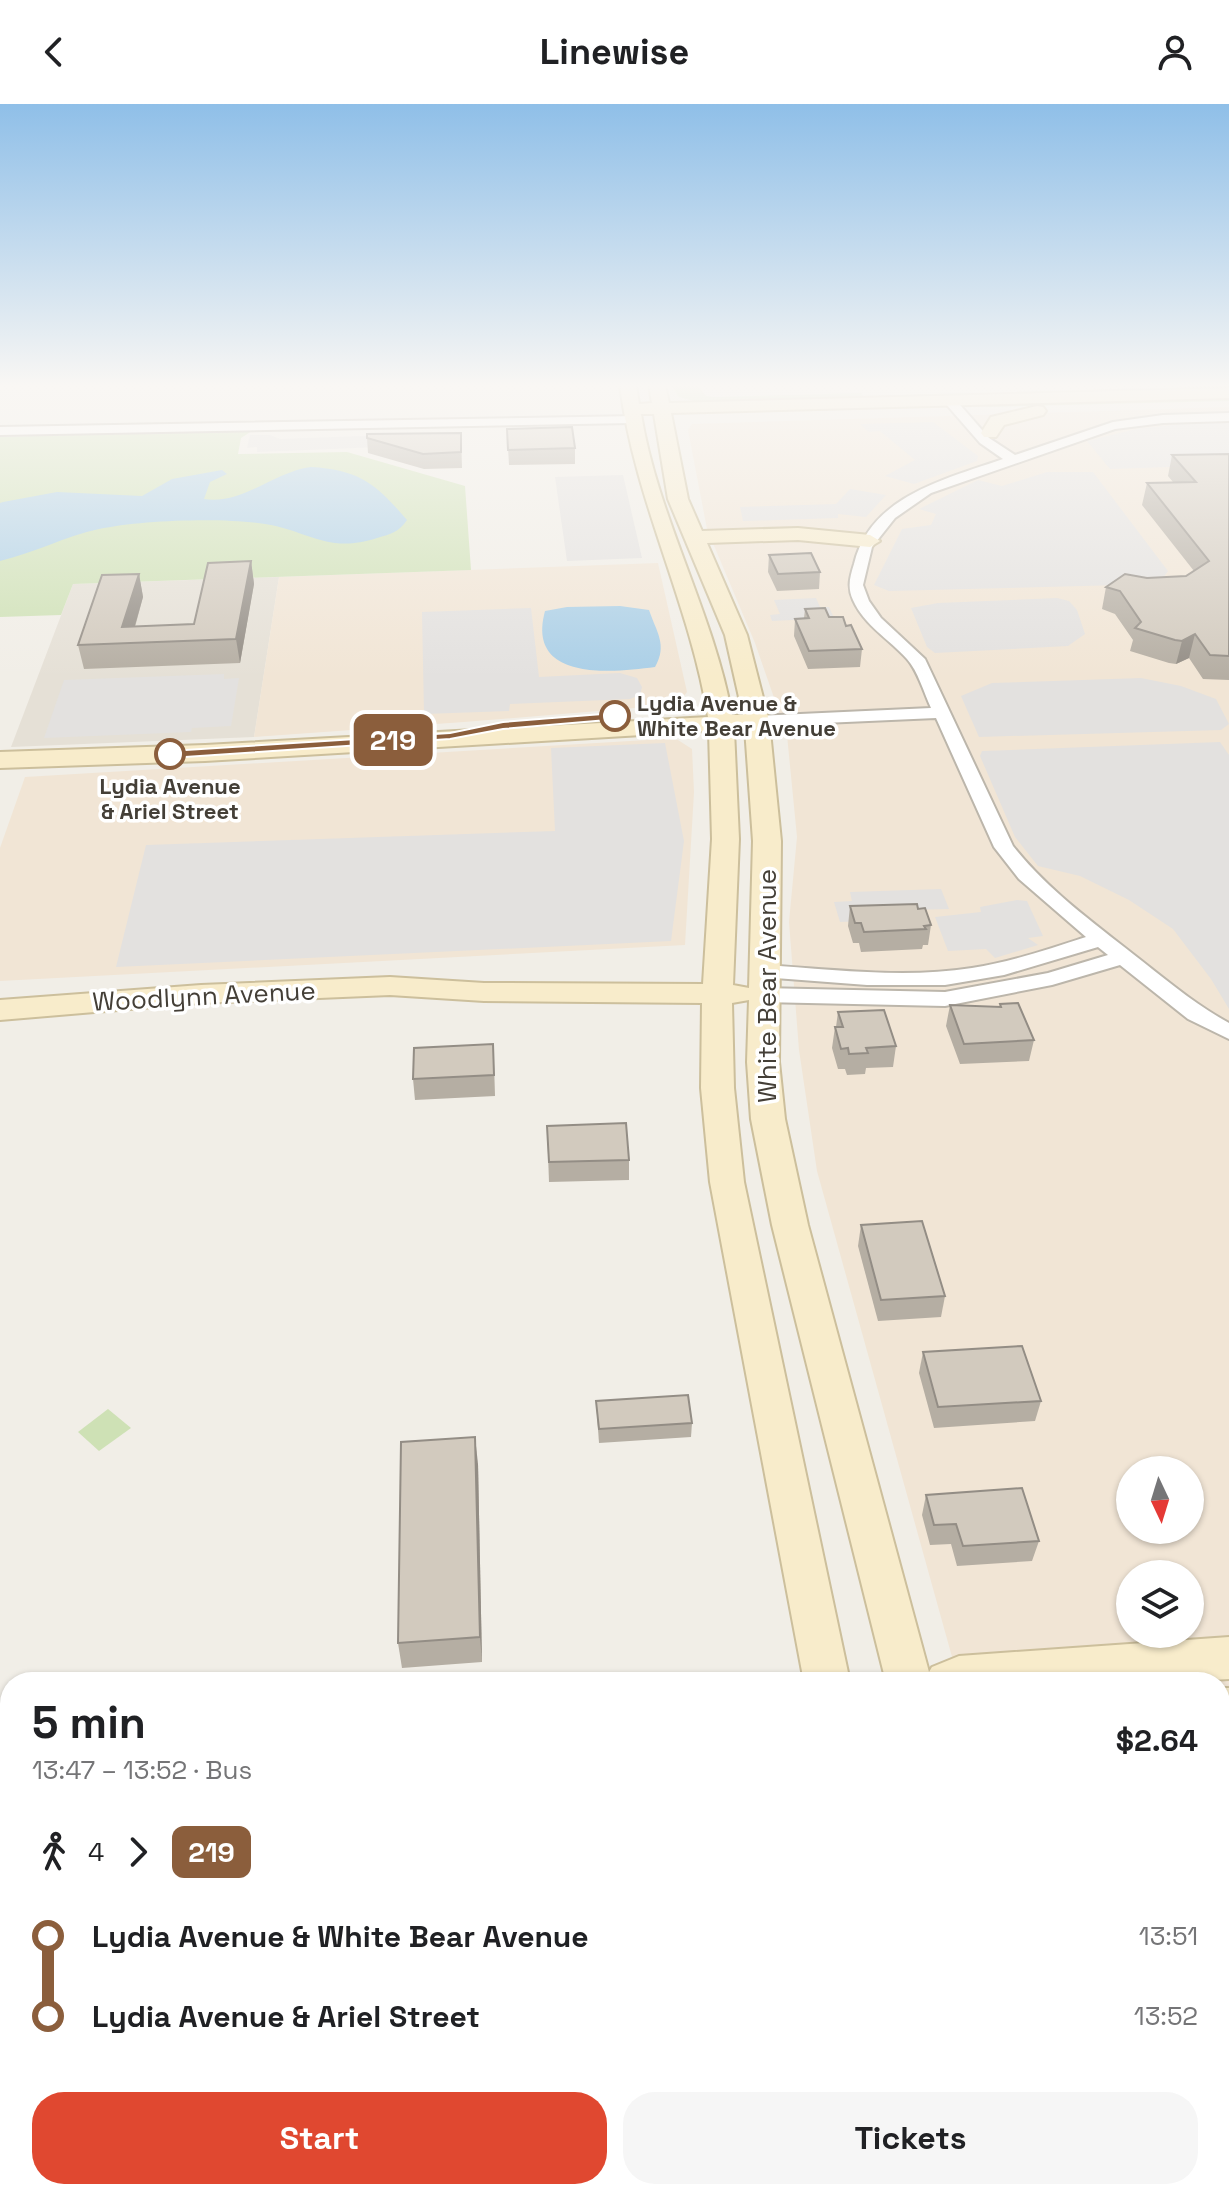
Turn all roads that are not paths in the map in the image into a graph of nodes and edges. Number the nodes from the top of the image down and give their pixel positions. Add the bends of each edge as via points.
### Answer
1 (650, 483) edge
2 (675, 483) edge
3 (949, 483) edge
4 (694, 537) junction
5 (867, 546) junction
6 (715, 583) junction
7 (939, 706) junction
8 (755, 714) junction
9 (720, 715) junction
10 (1, 763) edge
11 (1101, 939) junction
12 (1123, 957) junction
13 (718, 981) junction
14 (762, 983) junction
15 (0, 1010) edge
16 (1229, 1032) edge
17 (1229, 1658) edge
18 (825, 1672) edge
19 (906, 1672) edge
20 (1030, 1672) edge

1 - 9 main road, White Bear Avenue via 702,633
2 - 4 main road, White Bear Avenue
3 - 5 street via 922,493 890,515
4 - 5 main road via 798,534
4 - 6 main road, White Bear Avenue
5 - 6 main road via 742,549 715,564
5 - 7 street via 856,576 861,601 917,659
6 - 8 main road, White Bear Avenue via 736,635
7 - 8 street
7 - 11 street via 1004,847 1026,875
8 - 9 main road
8 - 14 main road, White Bear Avenue via 767,841
9 - 10 main road via 483,738
9 - 13 main road, White Bear Avenue via 727,845
11 - 12 street
11 - 14 street via 969,976
12 - 14 street via 1052,979 945,999
12 - 16 street via 1196,1014
13 - 14 main road, Woodlynn Avenue
13 - 15 main road, Woodlynn Avenue via 484,992 408,986 201,994
13 - 18 main road, White Bear Avenue via 716,1082 727,1182
14 - 19 main road, White Bear Avenue via 763,1062 776,1165
17 - 20 main road

